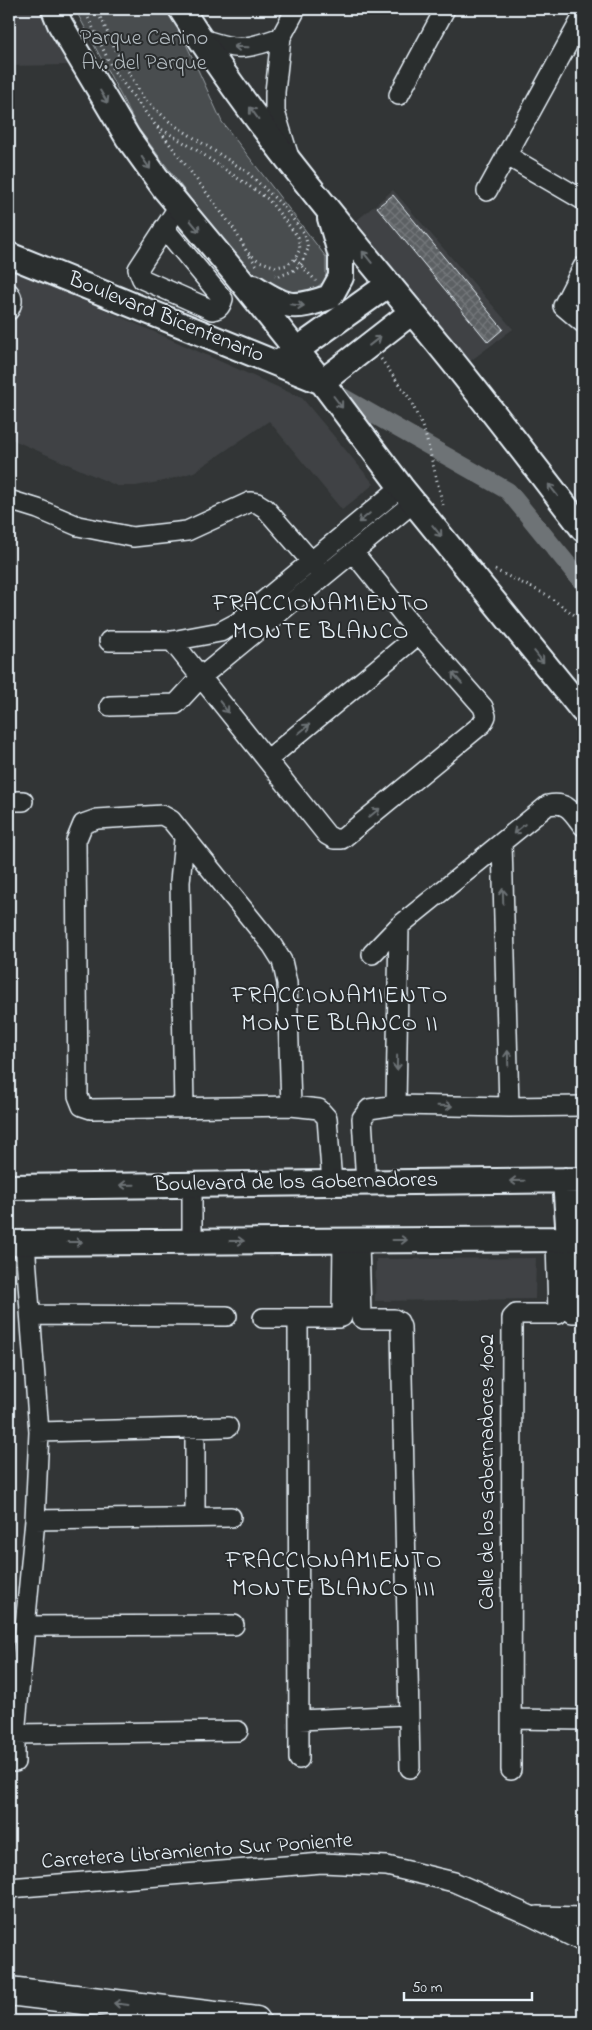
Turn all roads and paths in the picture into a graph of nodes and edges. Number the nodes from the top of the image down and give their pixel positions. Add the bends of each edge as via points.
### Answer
1 (54, 9) edge
2 (84, 9) edge
3 (96, 9) edge
4 (181, 9) edge
5 (296, 9) edge
6 (446, 9) edge
7 (583, 16) edge
8 (281, 37) junction
9 (200, 38) junction
10 (399, 95) dead end
11 (156, 126) junction
12 (506, 155) junction
13 (291, 163) junction
14 (486, 191) dead end
15 (581, 193) edge
16 (179, 206) junction
17 (327, 207) junction
18 (164, 228) junction
19 (247, 252) junction
20 (9, 255) edge
21 (583, 267) edge
22 (261, 271) dead end
23 (270, 274) dead end
24 (238, 277) junction
25 (389, 284) junction
26 (9, 293) edge
27 (9, 310) edge
28 (412, 312) junction
29 (583, 323) edge
30 (297, 350) junction
31 (277, 364) junction
32 (322, 382) junction
33 (425, 433) dead end
34 (408, 495) junction
35 (9, 500) edge
36 (444, 510) dead end
37 (583, 529) edge
38 (353, 552) junction
39 (310, 562) junction
40 (492, 569) dead end
41 (324, 576) junction
42 (583, 621) edge
43 (419, 634) junction
44 (109, 641) dead end
45 (172, 641) junction
46 (201, 677) junction
47 (110, 706) dead end
48 (583, 711) edge
49 (266, 760) junction
50 (583, 826) edge
51 (184, 839) junction
52 (502, 844) junction
53 (400, 926) junction
54 (372, 954) dead end
55 (396, 1105) junction
56 (291, 1106) junction
57 (583, 1106) edge
58 (509, 1107) junction
59 (184, 1108) junction
60 (574, 1180) edge
61 (332, 1183) junction
62 (366, 1183) junction
63 (192, 1185) junction
64 (9, 1187) edge
65 (570, 1239) edge
66 (352, 1241) junction
67 (192, 1242) junction
68 (24, 1243) edge
69 (571, 1313) edge
70 (36, 1315) junction
71 (227, 1316) dead end
72 (351, 1317) junction
73 (263, 1318) dead end
74 (298, 1319) junction
75 (195, 1427) junction
76 (228, 1427) dead end
77 (39, 1432) junction
78 (195, 1517) junction
79 (231, 1517) dead end
80 (35, 1520) junction
81 (234, 1625) dead end
82 (25, 1626) junction
83 (408, 1714) junction
84 (512, 1719) junction
85 (300, 1720) junction
86 (583, 1720) edge
87 (238, 1731) dead end
88 (16, 1734) junction
89 (299, 1759) dead end
90 (15, 1762) dead end
91 (410, 1768) dead end
92 (511, 1770) dead end
93 (9, 1888) edge
94 (531, 1916) junction
95 (583, 1917) edge
96 (583, 1942) edge
97 (9, 1991) edge
98 (256, 2021) edge

1 -> 16 main road via 128,138
2 - 11 path via 113,70
3 - 23 path via 144,99 171,123 247,172 280,203 306,234 308,249 301,264 279,276
4 - 9 main road
5 - 8 street
6 - 10 street
7 - 12 street
8 -> 9 street via 255,47 242,48 222,46
8 - 13 street via 274,112
13 -> 9 main road
11 - 19 path via 234,229
11 - 19 path via 268,199 298,237 300,250 287,265 276,267
12 - 14 street
12 - 15 street
13 - 17 main road
16 - 18 street
16 -> 24 main road
24 -> 17 main road via 279,303 305,306 330,297 341,277 341,256
25 -> 17 main road
18 - 18 street via 138,269 142,279 212,310 217,309 223,299
19 - 22 path
20 - 31 main road, Boulevard Bicentenario
21 - 29 street via 563,306
24 - 30 main road
25 - 28 main road
25 - 30 main road
26 - 27 street via 12,304
32 -> 28 main road
37 -> 28 main road
30 - 31 main road
30 - 32 main road
31 - 32 main road, Boulevard Bicentenario
32 -> 34 main road
33 - 36 path
34 - 38 street
34 -> 39 street
34 -> 48 main road
35 - 39 street via 78,526 133,537 188,531 250,502 257,503 265,508
38 - 41 street
38 - 43 street
39 - 41 street
39 - 45 street via 236,623 220,632
40 - 42 path via 545,594
41 - 46 street
49 -> 43 street
49 -> 43 street via 327,835 342,839 482,724 486,716 483,707
44 - 45 street
45 - 46 street
46 - 47 street via 176,704
46 -> 49 street
50 -> 52 street via 569,808 559,803 548,804
51 - 56 street via 272,944 282,961 287,983
51 - 59 street via 180,882
51 - 59 street via 171,820 162,815 89,820 83,824 76,841 78,1096 82,1106 91,1109
52 - 53 street
58 -> 52 street
53 - 54 street
53 -> 55 street
55 -> 58 street
55 - 62 street via 369,1110 362,1118
56 - 59 street
56 - 61 street via 319,1109 327,1118
57 - 58 street
60 -> 62 main road, Boulevard de los Gobernadores
60 - 65 main road
61 - 62 main road, Boulevard de los Gobernadores
61 - 63 main road, Boulevard de los Gobernadores
63 -> 64 main road, Boulevard de los Gobernadores
63 - 67 street
66 -> 65 main road
65 - 69 street, Calle de los Gobernadores 1002
67 -> 66 main road
66 - 72 street
68 -> 67 main road
68 - 70 street
69 - 84 street, Calle de los Gobernadores 1002 via 516,1314 512,1318
70 - 71 street
70 - 77 street
72 - 74 street
72 - 83 street via 394,1319 401,1327
73 - 74 street
74 - 85 street
75 - 76 street
75 - 77 street
75 - 78 street
77 - 80 street
78 - 79 street
78 - 80 street
80 - 82 street
81 - 82 street
82 - 88 street
83 - 85 street
83 - 91 street
84 - 86 street
84 - 92 street, Calle de los Gobernadores 1002
85 - 89 street
87 - 88 street
88 - 90 street
93 - 94 street, Carretera Libramiento Sur Poniente via 322,1863 387,1866 454,1882
94 - 95 street
94 - 96 street, Carretera Libramiento Sur Poniente
98 -> 97 highway

